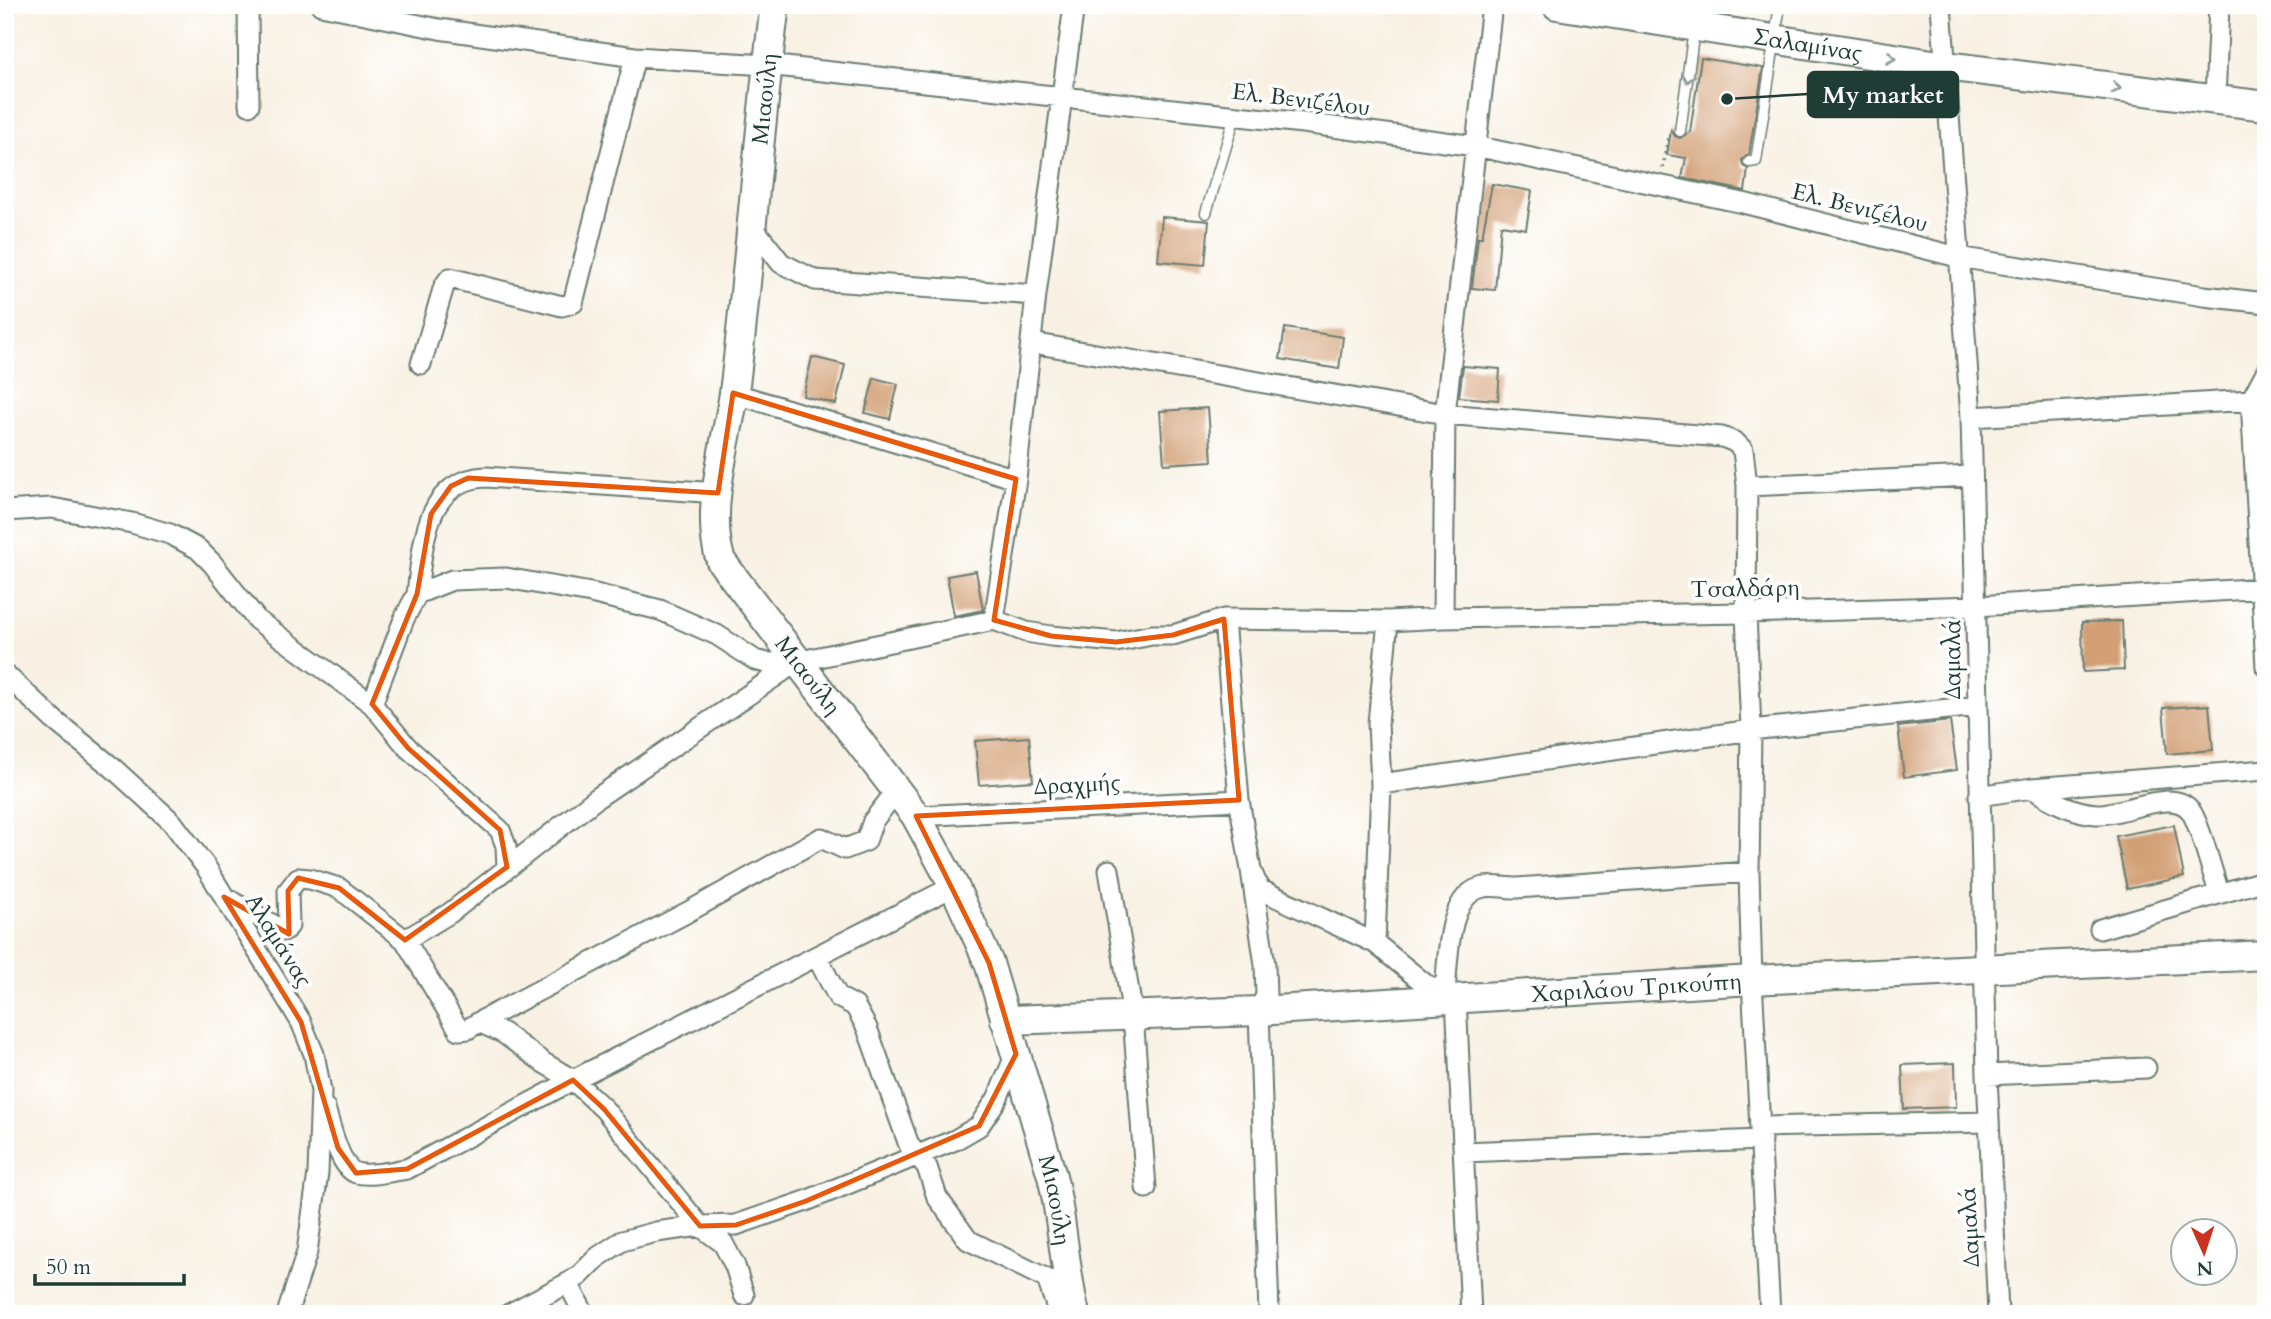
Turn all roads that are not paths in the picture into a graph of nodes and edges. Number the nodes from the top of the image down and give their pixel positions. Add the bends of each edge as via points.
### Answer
1 (248, 5) edge
2 (321, 5) edge
3 (775, 5) edge
4 (1074, 5) edge
5 (1492, 5) edge
6 (1557, 5) edge
7 (1780, 5) edge
8 (1941, 5) edge
9 (2220, 5) edge
10 (1691, 19) edge
11 (1774, 39) junction
12 (635, 57) junction
13 (767, 65) junction
14 (1945, 66) junction
15 (1063, 99) junction
16 (2216, 100) junction
17 (249, 105) dead end
18 (2266, 106) edge
19 (1235, 116) junction
20 (1680, 131) dead end
21 (1475, 146) junction
22 (1749, 162) dead end
23 (1206, 213) dead end
24 (751, 225) junction
25 (1958, 257) junction
26 (1036, 295) junction
27 (2266, 303) edge
28 (1032, 343) junction
29 (421, 364) dead end
30 (2266, 372) edge
31 (733, 393) junction
32 (2251, 400) junction
33 (1445, 414) junction
34 (1971, 417) junction
35 (1972, 476) junction
36 (1016, 479) junction
37 (1747, 486) junction
38 (718, 493) junction
39 (5, 512) edge
40 (2263, 589) edge
41 (417, 594) junction
42 (1976, 606) junction
43 (1746, 613) junction
44 (1443, 618) junction
45 (1224, 619) junction
46 (994, 620) junction
47 (1388, 621) junction
48 (796, 662) junction
49 (2266, 667) edge
50 (5, 674) edge
51 (372, 704) junction
52 (1977, 706) junction
53 (1751, 730) junction
54 (2266, 770) edge
55 (1381, 784) junction
56 (2032, 788) junction
57 (897, 790) junction
58 (1979, 796) junction
59 (1239, 800) junction
60 (916, 816) junction
61 (507, 867) junction
62 (1109, 870) dead end
63 (1251, 870) junction
64 (1749, 872) junction
65 (2266, 880) edge
66 (954, 886) junction
67 (2219, 892) junction
68 (224, 897) junction
69 (2100, 929) dead end
70 (405, 940) junction
71 (1375, 943) junction
72 (2266, 955) edge
73 (817, 957) junction
74 (1984, 969) junction
75 (1752, 980) junction
76 (1450, 996) junction
77 (1259, 1011) junction
78 (1133, 1016) junction
79 (1005, 1020) junction
80 (479, 1022) junction
81 (1016, 1054) junction
82 (2146, 1068) dead end
83 (1987, 1074) junction
84 (573, 1080) junction
85 (321, 1091) junction
86 (1989, 1122) junction
87 (1761, 1133) junction
88 (1463, 1152) junction
89 (918, 1155) junction
90 (1146, 1188) dead end
91 (700, 1226) junction
92 (568, 1283) junction
93 (744, 1295) dead end
94 (287, 1314) edge
95 (509, 1314) edge
96 (584, 1314) edge
97 (1059, 1314) edge
98 (1075, 1314) edge
99 (1269, 1314) edge
100 (1471, 1314) edge
101 (1770, 1314) edge
102 (1998, 1314) edge

1 - 17 street
2 - 12 street, Ελ. Βενιζέλου via 439,29
3 - 13 street, Μιαούλη
4 - 15 street
5 - 21 street
6 - 10 street, Σαλαμίνας
7 - 11 lane
8 - 14 street, Δαμαλά
9 - 16 street
10 - 11 street, Σαλαμίνας
10 -> 20 lane
11 -> 14 street, Σαλαμίνας
11 - 22 lane via 1756,161
12 - 13 street, Ελ. Βενιζέλου
12 - 29 street via 573,303 562,306 450,278
13 - 15 street, Ελ. Βενιζέλου
13 - 24 street, Μιαούλη
14 -> 16 street, Σαλαμίνας
14 - 25 street, Δαμαλά
15 - 19 street, Ελ. Βενιζέλου
15 - 26 street
16 - 18 street, Σαλαμίνας
19 - 21 street, Ελ. Βενιζέλου
19 - 23 lane
21 - 25 street, Ελ. Βενιζέλου via 1743,203
21 - 33 street
24 - 26 street via 781,263 815,280
24 - 31 street, Μιαούλη
25 - 27 street, Ελ. Βενιζέλου
25 - 34 street, Δαμαλά
26 - 28 street
28 - 33 street
28 - 36 street
30 - 32 street
31 - 36 street
31 - 38 street, Μιαούλη
32 - 34 street
32 - 40 street
33 - 37 street via 1721,438 1743,450
33 - 44 street
34 - 35 street, Δαμαλά
35 - 37 street
35 - 42 street, Δαμαλά
36 - 46 street
37 - 43 street
38 - 41 street via 468,478 451,486 431,514
38 - 48 street, Μιαούλη via 715,545 721,561
39 - 51 street via 52,508 170,534 198,549 257,620
40 - 42 street, Τσαλδάρη
40 - 49 street
41 - 48 street via 452,580 506,578 591,593 660,610 717,635 755,660
41 - 51 street
42 - 43 street, Τσαλδάρη
42 - 52 street, Δαμαλά
43 - 44 street, Τσαλδάρη
43 - 53 street
44 - 47 street, Τσαλδάρη
45 - 46 street, Τσαλδάρη via 1173,635 1116,642 1026,632
45 - 47 street, Τσαλδάρη
45 - 59 street
46 - 48 street
47 - 55 street via 1378,723
48 - 57 street, Μιαούλη
48 - 61 street via 597,798
50 - 68 street, Αλαμάνας via 172,822
51 - 61 street via 408,748 500,830
52 - 53 street
52 - 58 street, Δαμαλά
53 - 55 street
53 - 64 street
54 - 56 street
55 - 71 street
56 - 58 street
56 - 67 street via 2066,808 2099,815 2154,801 2174,801 2189,808
57 - 60 street, Μιαούλη
57 - 80 street via 873,821 866,841 845,849 821,838
58 - 74 street, Δαμαλά
59 - 60 street, Δραχμής
59 - 63 street
60 - 66 street, Μιαούλη
61 - 70 street via 450,913
62 - 78 street
63 - 71 street via 1259,889
63 - 77 street via 1265,965 1266,995
64 - 75 street
64 - 76 street via 1483,887 1463,898 1456,913
65 - 67 street
66 - 73 street
66 - 79 street, Μιαούλη via 989,963
67 - 69 street
68 - 70 street via 284,931 289,926 288,891 298,878 310,879 338,888
68 - 85 street, Αλαμάνας via 301,1022 314,1054
70 - 80 street via 459,1030
71 - 76 street via 1426,984
72 - 74 street, Χαριλάου Τρικούπη
73 - 84 street
73 - 89 street via 838,997 855,1006 867,1028 909,1145
74 - 75 street, Χαριλάου Τρικούπη
74 - 83 street, Δαμαλά
75 - 76 street, Χαριλάου Τρικούπη
75 - 87 street
76 - 77 street, Χαριλάου Τρικούπη
76 - 88 street
77 - 78 street, Χαριλάου Τρικούπη
77 - 99 street
78 - 79 street, Χαριλάου Τρικούπη
78 - 90 street
79 - 81 street, Μιαούλη
80 - 84 street
81 - 89 street via 997,1099 979,1126
81 - 98 street, Μιαούλη via 1059,1205
82 - 83 street
83 - 86 street, Δαμαλά
84 - 85 street via 413,1166 382,1173 356,1173 346,1166
84 - 91 street via 604,1109
85 - 94 street, Αλαμάνας via 318,1173 307,1252
86 - 87 street
86 - 102 street, Δαμαλά
87 - 88 street
87 - 101 street
88 - 100 street
89 - 91 street via 736,1225
89 - 97 street via 937,1197 968,1241 1047,1279
91 - 92 street via 622,1241
91 - 93 street via 723,1243
92 - 95 street
92 - 96 street

